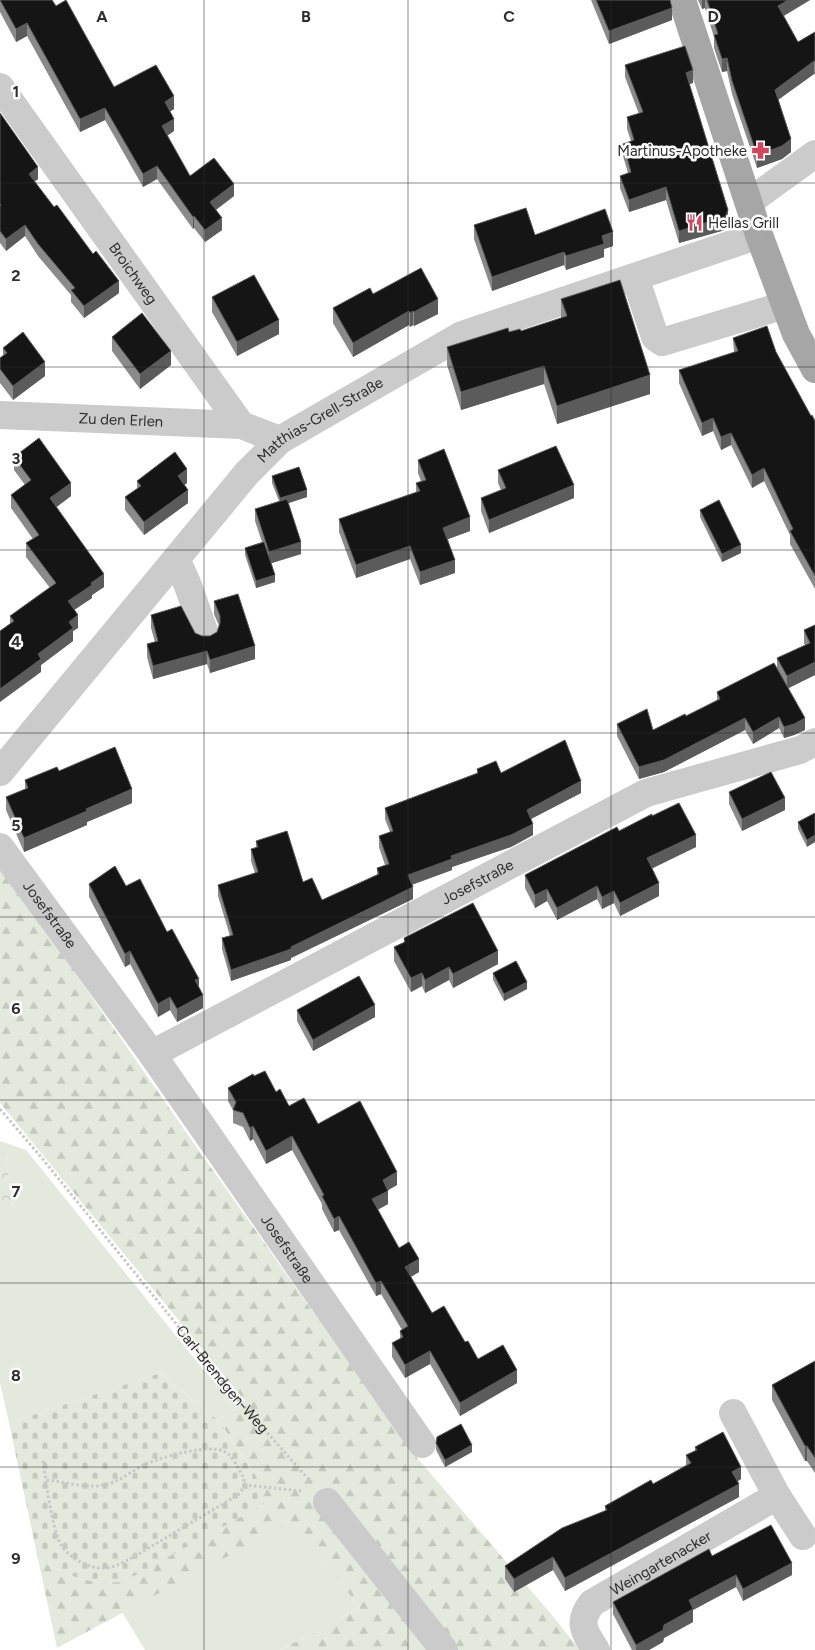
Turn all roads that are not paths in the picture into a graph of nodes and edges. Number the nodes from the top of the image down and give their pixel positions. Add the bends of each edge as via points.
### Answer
1 (682, 0) edge
2 (0, 87) edge
3 (815, 154) edge
4 (749, 202) junction
5 (759, 235) junction
6 (635, 276) junction
7 (785, 305) junction
8 (815, 369) edge
9 (0, 415) edge
10 (242, 425) junction
11 (280, 440) junction
12 (176, 559) junction
13 (205, 634) edge
14 (815, 742) edge
15 (0, 772) edge
16 (0, 847) edge
17 (152, 1054) junction
18 (733, 1413) dead end
19 (422, 1444) dead end
20 (778, 1496) junction
21 (324, 1498) road end
22 (803, 1536) dead end
23 (444, 1650) edge
24 (596, 1650) edge

1 - 4 main road
2 - 10 street, Broichweg
3 - 4 street
4 - 5 main road
5 - 6 street, Matthias-Grell-Straße
5 - 7 main road
6 - 7 street via 655,336 662,342
6 - 11 street, Matthias-Grell-Straße via 462,335
7 - 8 main road
9 - 10 street, Zu den Erlen
10 - 11 street
11 - 12 street, Matthias-Grell-Straße via 247,473
12 - 13 street
12 - 15 street, Matthias-Grell-Straße
14 - 17 street, Josefstraße via 800,750 646,794
16 - 17 street, Josefstraße
17 - 19 street, Josefstraße
18 - 20 street
20 - 22 street
20 - 24 street, Weingartenacker via 592,1603 583,1622 586,1635
21 - 23 street

